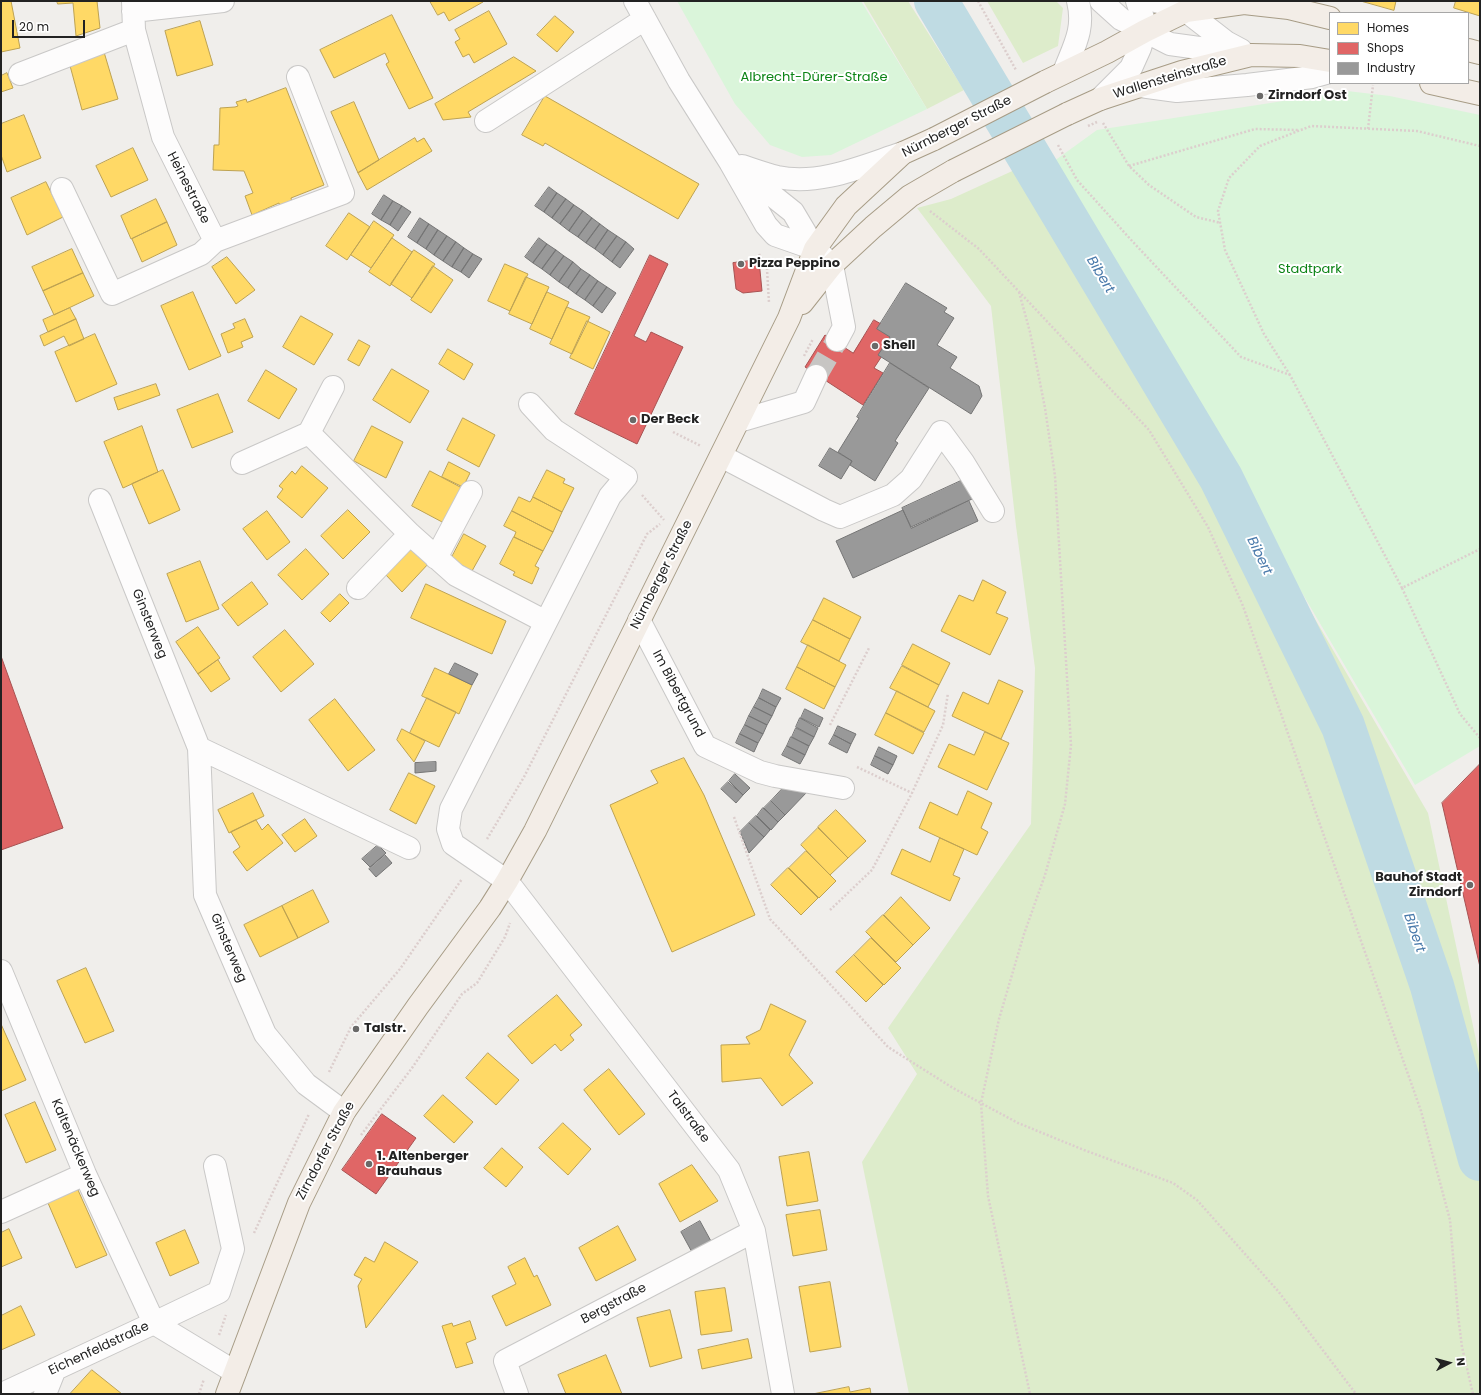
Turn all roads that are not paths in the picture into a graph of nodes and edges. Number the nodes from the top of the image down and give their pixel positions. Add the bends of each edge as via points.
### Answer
1 (223, 1) edge
2 (1078, 1) edge
3 (1101, 1) edge
4 (1137, 1) edge
5 (1156, 1) edge
6 (1184, 6) edge
7 (640, 10) edge
8 (133, 14) edge
9 (1329, 18) edge
10 (1145, 31) junction
11 (1469, 50) edge
12 (1107, 52) joint
13 (1480, 53) edge
14 (1251, 55) junction
15 (1329, 61) edge
16 (1064, 72) junction
17 (1329, 72) edge
18 (20, 74) dead end
19 (298, 77) dead end
20 (1435, 84) edge
21 (1140, 86) junction
22 (1480, 94) edge
23 (1101, 110) junction
24 (486, 121) dead end
25 (903, 153) junction
26 (730, 162) junction
27 (62, 188) dead end
28 (215, 241) junction
29 (815, 249) junction
30 (832, 265) junction
31 (789, 318) junction
32 (837, 340) tunnel mouth
33 (816, 376) tunnel mouth
34 (333, 387) dead end
35 (530, 404) dead end
36 (739, 421) junction
37 (308, 434) junction
38 (721, 456) junction
39 (242, 463) dead end
40 (471, 492) dead end
41 (100, 500) dead end
42 (993, 511) dead end
43 (410, 534) junction
44 (436, 558) junction
45 (358, 588) dead end
46 (639, 620) junction
47 (546, 622) junction
48 (198, 748) junction
49 (843, 788) dead end
50 (535, 831) joint
51 (409, 848) dead end
52 (507, 881) junction
53 (1, 971) edge
54 (344, 1112) junction
55 (215, 1166) dead end
56 (85, 1174) junction
57 (1, 1212) edge
58 (754, 1231) junction
59 (154, 1323) junction
60 (55, 1369) junction
61 (235, 1372) junction
62 (2, 1394) edge
63 (45, 1394) edge
64 (227, 1394) edge
65 (518, 1394) edge
66 (783, 1394) edge

1 - 8 street
2 - 16 street via 1081,15 1080,31
3 - 10 street, Wallensteinstraße via 1121,19
4 - 10 street, Wallensteinstraße
5 - 6 street, Wallensteinstraße
6 - 9 main road, Wallensteinstraße via 1244,4 1289,8
6 - 10 main road, Wallensteinstraße
6 - 14 street, Wallensteinstraße via 1226,42
7 - 24 street
7 - 26 street via 679,81
8 - 18 street
8 - 28 street, Heinestraße via 163,137
10 - 12 main road, Wallensteinstraße
10 - 14 street, Wallensteinstraße via 1170,44
10 - 23 street, Wallensteinstraße via 1131,68
11 - 13 main road
12 - 16 main road, Nürnberger Straße
14 - 15 main road, Wallensteinstraße via 1300,56
14 - 21 main road, Wallensteinstraße via 1182,72
16 - 25 main road, Nürnberger Straße, bridge
17 - 21 street via 1306,78 1177,91
19 - 28 street via 343,193
20 - 22 main road
21 - 23 main road, Wallensteinstraße
23 - 30 main road, Nürnberger Straße, bridge via 1067,114 953,171 910,196
25 - 26 street via 824,178 806,179 778,177
25 - 29 main road, Nürnberger Straße via 846,206
26 - 29 street via 774,235
27 - 28 street via 112,294 201,254
29 - 30 street
29 - 31 main road, Nürnberger Straße
30 - 31 main road, Nürnberger Straße
30 - 32 street via 844,327
31 - 36 main road, Nürnberger Straße
33 - 36 street via 804,402
34 - 37 street
35 - 47 street via 554,430 626,477 610,496
36 - 38 main road, Nürnberger Straße
37 - 39 street
37 - 43 street
38 - 42 street via 840,517 894,495 911,479 941,432
38 - 46 main road, Nürnberger Straße
40 - 44 street
41 - 48 street, Ginsterweg
43 - 44 street
43 - 45 street
44 - 47 street via 456,575
46 - 49 street, Im Bibertgrund via 705,746 760,772
46 - 50 main road, Nürnberger Straße
47 - 52 street via 451,809 448,829 453,844
48 - 51 street
48 - 54 street, Ginsterweg via 205,895 265,1034 306,1084
50 - 52 main road, Zirndorfer Straße
52 - 54 main road, Zirndorfer Straße
52 - 58 street, Talstraße via 729,1170
53 - 56 street, Kaltenäckerweg
54 - 61 main road, Zirndorfer Straße via 299,1203
55 - 59 street via 233,1249 219,1292
56 - 57 street
56 - 59 street, Kaltenäckerweg
58 - 65 street, Bergstraße via 504,1361
58 - 66 street, Talstraße
59 - 60 street, Eichenfeldstraße
59 - 61 street, Eichenfeldstraße
60 - 62 street, Eichenfeldstraße
60 - 63 street
61 - 64 main road, Zirndorfer Straße

